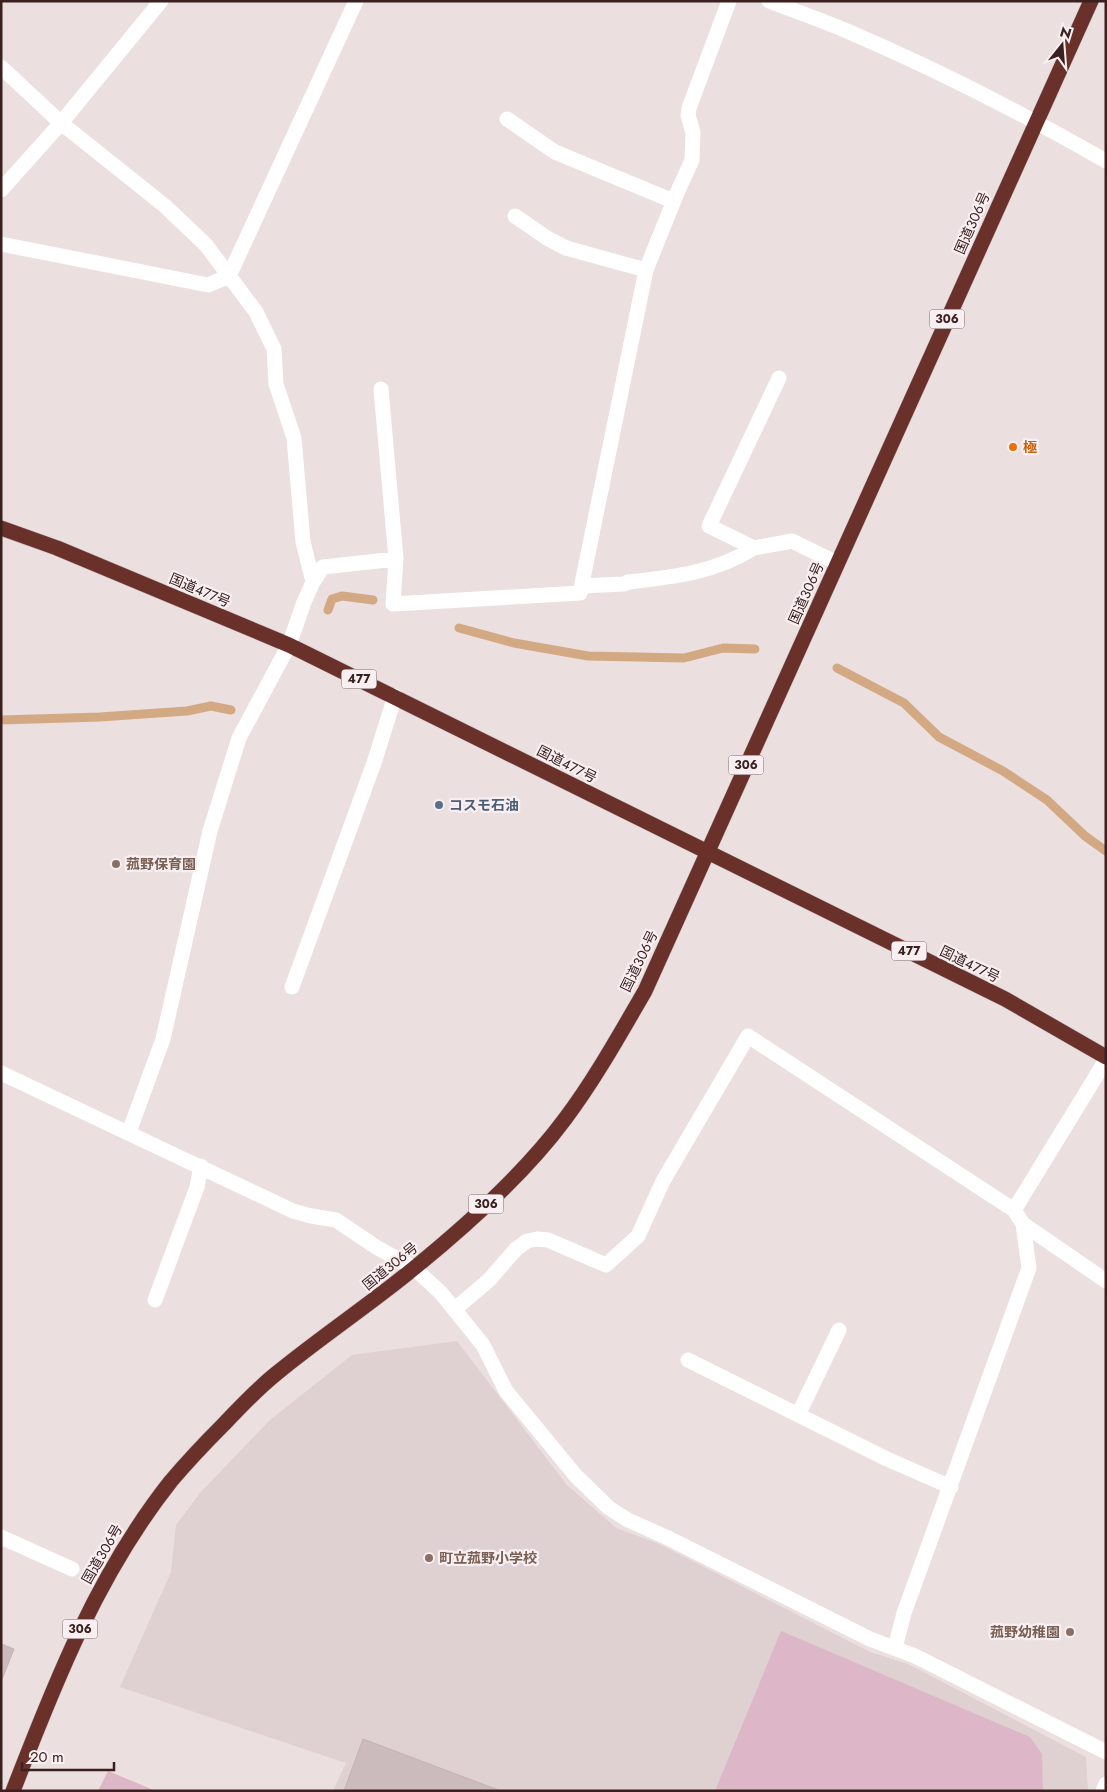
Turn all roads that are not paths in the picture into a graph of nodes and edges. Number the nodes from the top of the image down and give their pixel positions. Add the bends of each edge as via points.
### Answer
1 (161, 1) edge
2 (356, 1) edge
3 (728, 1) edge
4 (768, 1) edge
5 (1091, 1) edge
6 (1, 67) edge
7 (507, 119) dead end
8 (1036, 121) junction
9 (61, 123) junction
10 (1106, 161) edge
11 (1, 190) edge
12 (673, 201) junction
13 (515, 216) dead end
14 (1, 244) edge
15 (646, 270) junction
16 (229, 276) junction
17 (779, 378) dead end
18 (381, 388) dead end
19 (1, 528) edge
20 (754, 548) junction
21 (396, 559) junction
22 (837, 563) junction
23 (313, 582) junction
24 (582, 586) junction
25 (289, 645) junction
26 (395, 696) junction
27 (708, 853) junction
28 (292, 987) dead end
29 (1106, 1058) edge
30 (1, 1072) edge
31 (130, 1132) junction
32 (201, 1166) junction
33 (1014, 1210) junction
34 (1023, 1224) junction
35 (414, 1268) junction
36 (1106, 1281) edge
37 (155, 1300) dead end
38 (455, 1309) junction
39 (839, 1330) dead end
40 (688, 1360) dead end
41 (798, 1415) junction
42 (951, 1487) junction
43 (1, 1537) edge
44 (72, 1570) dead end
45 (895, 1648) junction
46 (1106, 1752) edge
47 (1106, 1784) edge
48 (13, 1791) edge
49 (1103, 1791) edge

1 - 9 street
2 - 16 street
3 - 12 street via 689,108 693,133 692,160
4 - 8 street via 846,31
5 - 8 highway, 国道306号 / 306
6 - 9 street
7 - 12 street via 555,152
8 - 10 street
8 - 22 highway, 国道306号 / 306
9 - 11 street
9 - 16 street via 165,206 206,246
12 - 15 street
13 - 15 street via 566,248
14 - 16 street via 208,286
15 - 24 street
16 - 23 street via 256,312 274,350 276,384 294,438 302,542
17 - 20 street via 709,526
18 - 21 street
19 - 25 highway, 国道477号 / 477 via 57,548
20 - 22 street via 792,541
20 - 24 street via 715,567 675,577
21 - 23 street via 323,567
21 - 24 street via 393,604 580,593
22 - 27 highway, 国道306号 / 306
23 - 25 street
25 - 26 highway, 国道477号 / 477
25 - 31 street via 239,738 210,831 163,1039
26 - 27 highway, 国道477号 / 477
26 - 28 street via 374,763
27 - 29 highway, 国道477号 / 477 via 1005,999
27 - 35 highway, 国道306号 / 306 via 645,991 565,1119 525,1167
29 - 33 street
30 - 31 street
31 - 32 street
32 - 35 street via 293,1210 336,1220
32 - 37 street via 197,1187
33 - 34 street
33 - 38 street via 748,1036 663,1181 638,1236 630,1244 606,1265 548,1240 527,1241
34 - 36 street
34 - 42 street via 1029,1268
35 - 38 street
35 - 48 highway, 国道306号 / 306 via 274,1375 172,1480 133,1532 90,1609
38 - 45 street via 483,1345 506,1391 576,1476 608,1508
39 - 41 street
40 - 41 street
41 - 42 street
42 - 45 street via 904,1613
43 - 44 street
45 - 46 street
47 - 49 street

